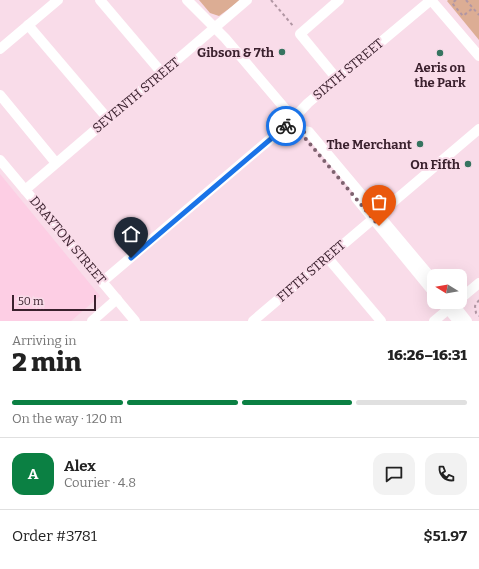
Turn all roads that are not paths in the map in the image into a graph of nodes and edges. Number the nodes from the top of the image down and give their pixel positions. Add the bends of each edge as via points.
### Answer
1 (58, 0) edge
2 (100, 0) edge
3 (187, 0) edge
4 (247, 0) edge
5 (339, 0) edge
6 (431, 0) edge
7 (28, 25) junction
8 (215, 27) junction
9 (0, 49) edge
10 (479, 56) edge
11 (162, 74) junction
12 (336, 79) junction
13 (0, 95) edge
14 (292, 118) junction
15 (108, 119) junction
16 (479, 129) edge
17 (0, 160) edge
18 (56, 163) junction
19 (25, 190) junction
20 (375, 216) junction
21 (327, 258) junction
22 (427, 273) edge
23 (102, 282) junction
24 (479, 283) edge
25 (427, 284) edge
26 (467, 292) edge
27 (117, 299) junction
28 (446, 309) edge
29 (454, 309) edge
30 (457, 309) edge
31 (92, 321) edge
32 (135, 321) edge
33 (253, 321) edge
34 (381, 321) edge
35 (434, 321) edge
36 (458, 321) edge
37 (467, 321) edge

1 - 7 street
2 - 11 street
3 - 8 street
4 - 8 street, SEVENTH STREET
5 - 12 street via 300,34
6 - 10 street
6 - 12 street, SIXTH STREET
7 - 9 street
7 - 15 street
8 - 11 street, SEVENTH STREET
8 - 14 street
11 - 15 street, SEVENTH STREET
12 - 14 street, SIXTH STREET
13 - 18 street
14 - 20 street via 304,131 305,138
14 - 23 street, SIXTH STREET
15 - 18 street, SEVENTH STREET
16 - 20 street, FIFTH STREET
17 - 19 street, DRAYTON STREET
18 - 19 street, SEVENTH STREET
19 - 23 street, DRAYTON STREET
20 - 21 street, FIFTH STREET
20 - 22 street
20 - 25 street
21 - 33 street, FIFTH STREET
21 - 34 street
23 - 27 street, DRAYTON STREET
24 - 26 street
27 - 31 street
27 - 32 street, DRAYTON STREET
28 - 35 street
29 - 36 street
30 - 37 street

